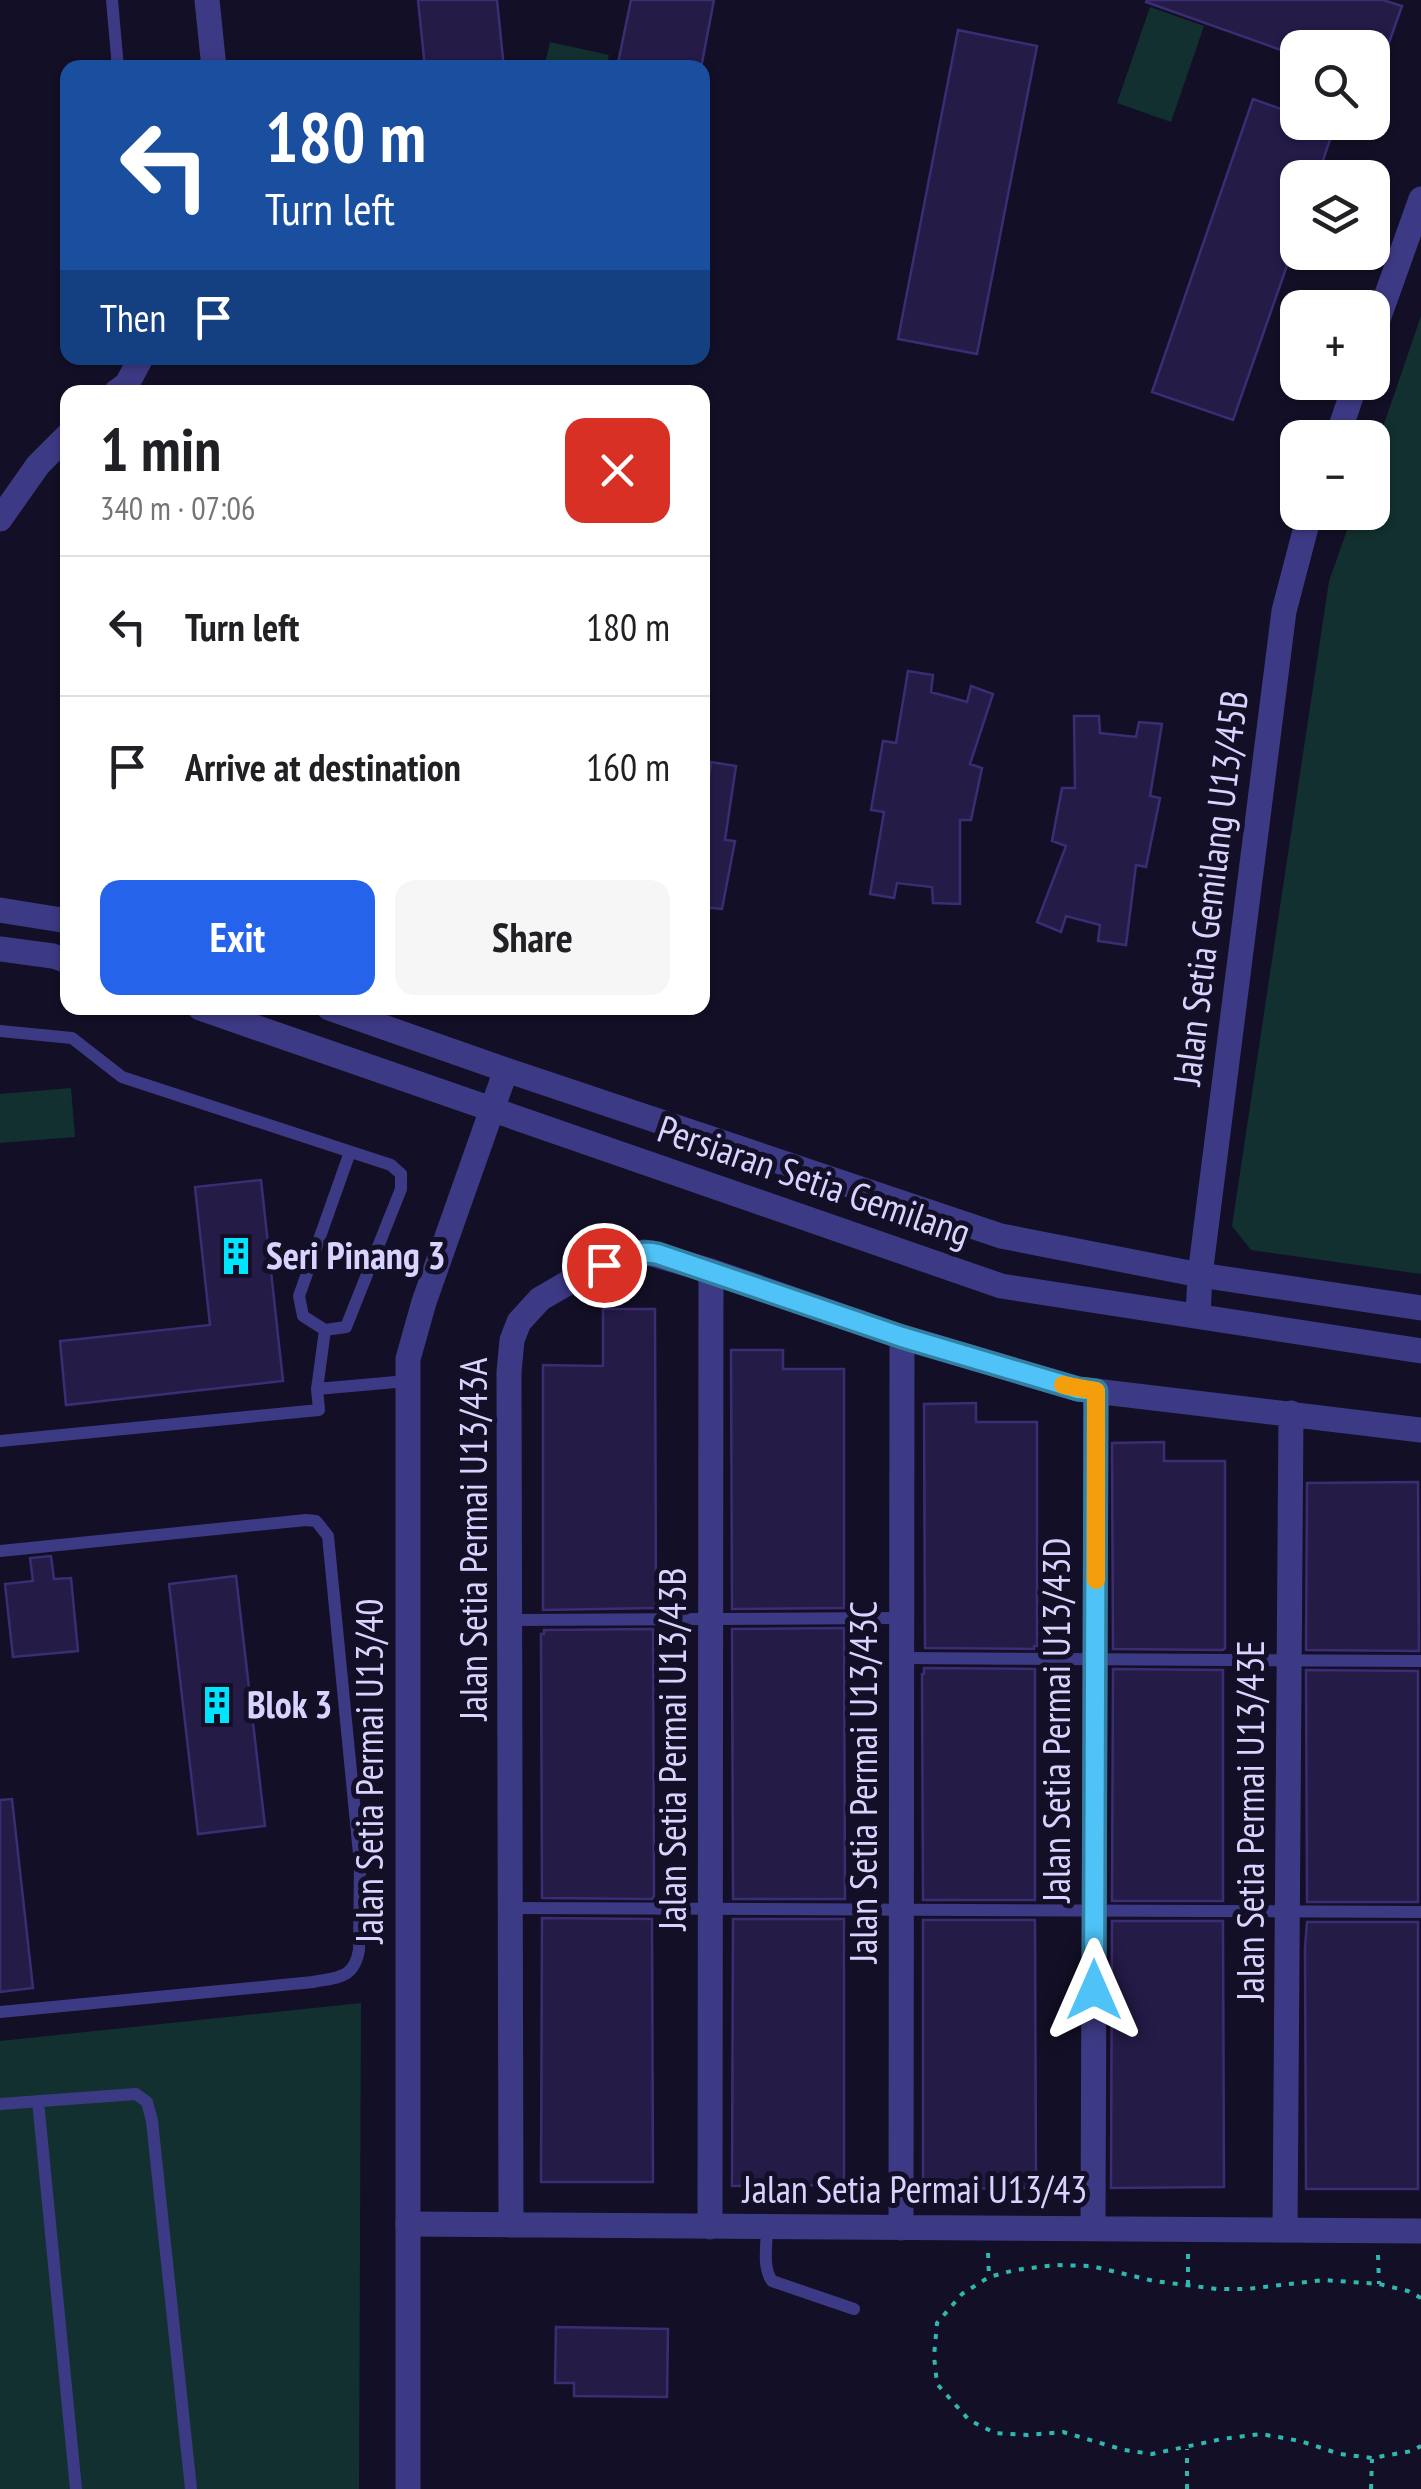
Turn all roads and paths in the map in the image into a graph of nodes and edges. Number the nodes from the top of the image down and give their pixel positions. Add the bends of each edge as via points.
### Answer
1 (112, 0) edge
2 (207, 0) edge
3 (117, 60) edge
4 (213, 60) edge
5 (1421, 198) edge
6 (1388, 290) edge
7 (60, 443) edge
8 (0, 519) edge
9 (1305, 530) edge
10 (0, 910) edge
11 (60, 920) edge
12 (0, 948) edge
13 (60, 958) edge
14 (220, 1015) edge
15 (348, 1015) edge
16 (0, 1031) edge
17 (506, 1070) junction
18 (494, 1109) junction
19 (350, 1152) junction
20 (712, 1272) junction
21 (1200, 1276) junction
22 (1421, 1308) edge
23 (1198, 1316) junction
24 (325, 1330) junction
25 (902, 1337) junction
26 (1421, 1351) edge
27 (408, 1381) junction
28 (317, 1389) junction
29 (1096, 1391) junction
30 (1291, 1413) junction
31 (1421, 1430) edge
32 (0, 1441) edge
33 (0, 1551) edge
34 (902, 1618) junction
35 (711, 1619) junction
36 (510, 1620) junction
37 (902, 1658) junction
38 (1095, 1659) junction
39 (1289, 1660) junction
40 (1421, 1661) edge
41 (509, 1908) junction
42 (710, 1909) junction
43 (901, 1910) junction
44 (1094, 1911) junction
45 (1288, 1911) junction
46 (1421, 1912) edge
47 (0, 2012) edge
48 (38, 2101) junction
49 (0, 2104) edge
50 (408, 2224) junction
51 (511, 2225) junction
52 (710, 2226) junction
53 (767, 2227) junction
54 (901, 2228) junction
55 (1094, 2229) junction
56 (1188, 2230) junction
57 (1285, 2230) junction
58 (1378, 2231) junction
59 (1421, 2231) edge
60 (1379, 2284) junction
61 (1188, 2286) junction
62 (1421, 2298) edge
63 (854, 2309) dead end
64 (1421, 2446) edge
65 (1187, 2448) junction
66 (1372, 2458) junction
67 (76, 2489) edge
68 (191, 2489) edge
69 (408, 2489) edge
70 (1187, 2489) edge
71 (1372, 2489) edge

1 - 3 lane
2 - 4 street
5 - 6 street
7 - 8 street
9 - 21 street, Jalan Setia Gemilang U13/45B via 1284,611
10 - 11 street
12 - 13 street
14 - 18 street, Persiaran Setia Gemilang
15 - 17 street, Persiaran Setia Gemilang
16 - 19 lane via 72,1038 122,1076
17 - 18 street, Jalan Setia Permai U13/40
17 - 21 street, Persiaran Setia Gemilang via 1001,1236
18 - 23 street, Persiaran Setia Gemilang via 1001,1286
18 - 27 street, Jalan Setia Permai U13/40 via 424,1302
19 - 24 lane via 300,1296 303,1316
19 - 24 lane via 391,1165 401,1174 401,1189 346,1327
20 - 25 street, Jalan Setia Permai U13/43A
20 - 35 street, Jalan Setia Permai U13/43B
20 - 36 street, Jalan Setia Permai U13/43A via 658,1254 629,1254 540,1299 519,1322 508,1372
21 - 22 street, Persiaran Setia Gemilang
21 - 23 street, Jalan Setia Gemilang U13/45B
23 - 26 street, Persiaran Setia Gemilang
24 - 28 lane
25 - 29 street, Jalan Setia Permai U13/43A
25 - 34 street, Jalan Setia Permai U13/43C
27 - 28 lane
27 - 50 street, Jalan Setia Permai U13/40
28 - 32 lane via 319,1410
29 - 30 street, Jalan Setia Permai U13/43A
29 - 38 street, Jalan Setia Permai U13/43D
30 - 31 street, Jalan Setia Permai U13/43A
30 - 39 street, Jalan Setia Permai U13/43E
33 - 47 lane via 316,1521 328,1536 360,1864 359,1950 342,1977
34 - 35 lane
34 - 37 street, Jalan Setia Permai U13/43C
35 - 36 lane
35 - 42 street, Jalan Setia Permai U13/43B
36 - 41 street, Jalan Setia Permai U13/43A
37 - 38 lane
37 - 43 street, Jalan Setia Permai U13/43C
38 - 39 lane
38 - 44 street, Jalan Setia Permai U13/43D
39 - 40 lane
39 - 45 street, Jalan Setia Permai U13/43E
41 - 42 lane
41 - 51 street, Jalan Setia Permai U13/43A
42 - 43 lane
42 - 52 street, Jalan Setia Permai U13/43B
43 - 44 lane
43 - 54 street, Jalan Setia Permai U13/43C
44 - 45 lane
44 - 55 street, Jalan Setia Permai U13/43D
45 - 46 lane
45 - 57 street, Jalan Setia Permai U13/43E
48 - 49 lane
48 - 67 lane
48 - 68 lane via 136,2094 147,2102
50 - 51 street, Jalan Setia Permai U13/43
50 - 69 street, Jalan Setia Permai U13/40
51 - 52 street, Jalan Setia Permai U13/43
52 - 53 street, Jalan Setia Permai U13/43
53 - 54 street, Jalan Setia Permai U13/43
53 - 63 lane via 772,2282
54 - 55 street, Jalan Setia Permai U13/43
55 - 56 street, Jalan Setia Permai U13/43
56 - 57 street, Jalan Setia Permai U13/43
56 - 61 path
57 - 58 street, Jalan Setia Permai U13/43
58 - 59 street, Jalan Setia Permai U13/43
58 - 60 path
60 - 61 path
60 - 62 path
61 - 65 path via 1092,2266 989,2277 962,2294 937,2323 934,2356 937,2384 969,2420 995,2433 1064,2432 1152,2454
64 - 66 path
65 - 66 path via 1261,2434
65 - 70 path
66 - 71 path

